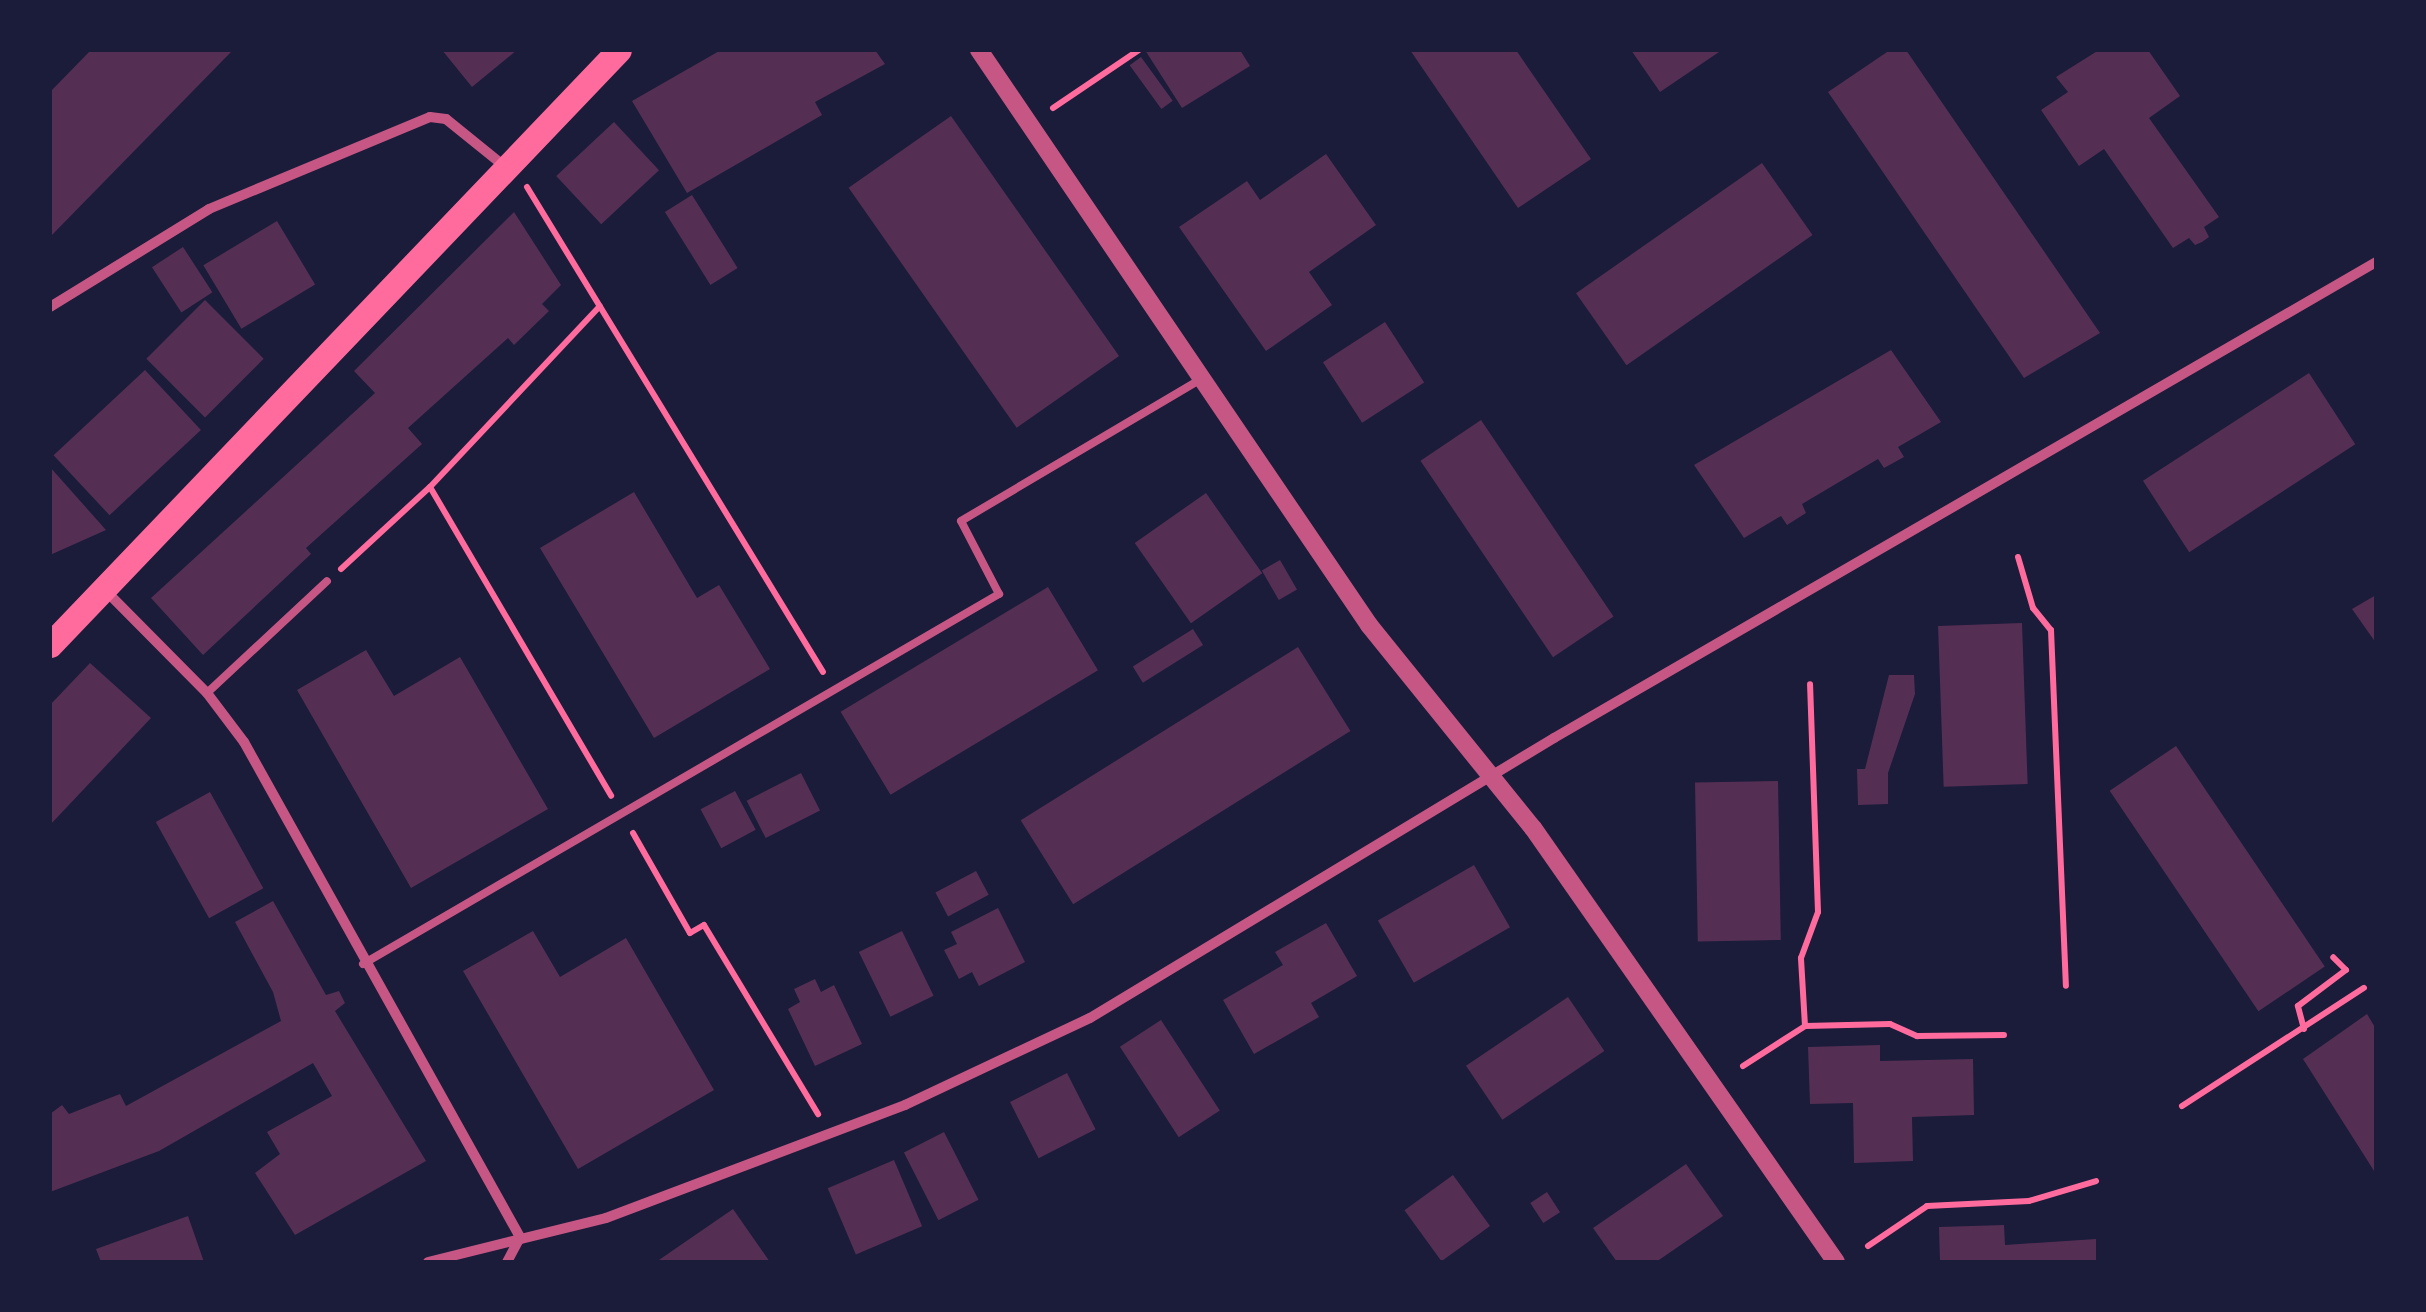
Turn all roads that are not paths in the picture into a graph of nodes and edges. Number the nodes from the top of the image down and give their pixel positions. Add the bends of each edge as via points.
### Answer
1 (619, 50) edge
2 (979, 50) edge
3 (504, 166) junction
4 (2376, 262) edge
5 (50, 307) edge
6 (1202, 378) junction
7 (327, 581) road end
8 (104, 589) junction
9 (50, 645) edge
10 (207, 693) junction
11 (1493, 776) junction
12 (363, 964) junction
13 (520, 1237) junction
14 (428, 1262) edge
15 (507, 1262) edge
16 (1836, 1262) edge

1 - 3 main road
2 - 6 street
3 - 5 street via 446,119 430,116 209,209
3 - 8 main road
4 - 11 street
6 - 11 street via 1370,625
6 - 12 lane via 960,522 999,594
7 - 10 lane
8 - 9 main road
8 - 10 street
10 - 12 street via 244,742
11 - 13 street via 1125,1000 1003,1060 855,1126 606,1218
11 - 16 street
12 - 13 street
13 - 14 street
13 - 15 street

